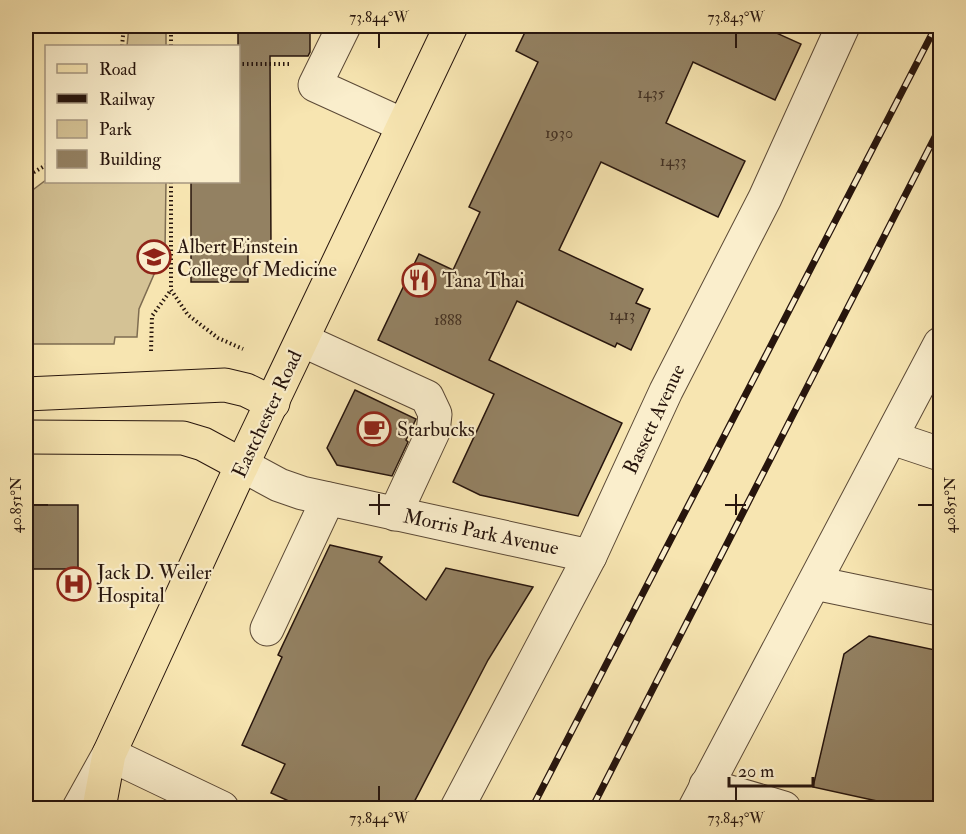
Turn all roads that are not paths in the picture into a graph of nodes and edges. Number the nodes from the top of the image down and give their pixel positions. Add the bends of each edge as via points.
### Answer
1 (344, 26) edge
2 (451, 26) edge
3 (843, 26) edge
4 (403, 125) junction
5 (302, 340) junction
6 (940, 344) edge
7 (26, 394) edge
8 (273, 403) junction
9 (26, 437) edge
10 (892, 438) junction
11 (940, 454) edge
12 (242, 465) junction
13 (328, 499) junction
14 (395, 514) junction
15 (590, 556) junction
16 (815, 583) junction
17 (940, 609) edge
18 (267, 629) dead end
19 (109, 754) junction
20 (701, 797) edge
21 (79, 808) edge
22 (99, 808) edge
23 (222, 808) edge
24 (457, 808) edge
25 (783, 808) edge

1 - 4 street via 315,85
2 - 4 main road, Eastchester Road
3 - 15 street, Bassett Avenue via 765,198 666,391
4 - 5 main road, Eastchester Road
5 - 8 main road, Eastchester Road
5 - 14 street via 427,397 435,414 433,432
6 - 10 street
7 - 8 main road via 225,385
8 - 12 main road, Eastchester Road
9 - 12 main road, Morris Park Avenue via 175,437 203,444
10 - 11 street
10 - 16 street
12 - 13 street, Morris Park Avenue via 279,484
12 - 19 main road, Eastchester Road
13 - 14 street, Morris Park Avenue
13 - 18 street
14 - 15 street, Morris Park Avenue
15 - 24 street, Bassett Avenue
16 - 17 street
16 - 20 street
19 - 21 street
19 - 22 main road, Eastchester Road
19 - 23 street
20 - 25 street

